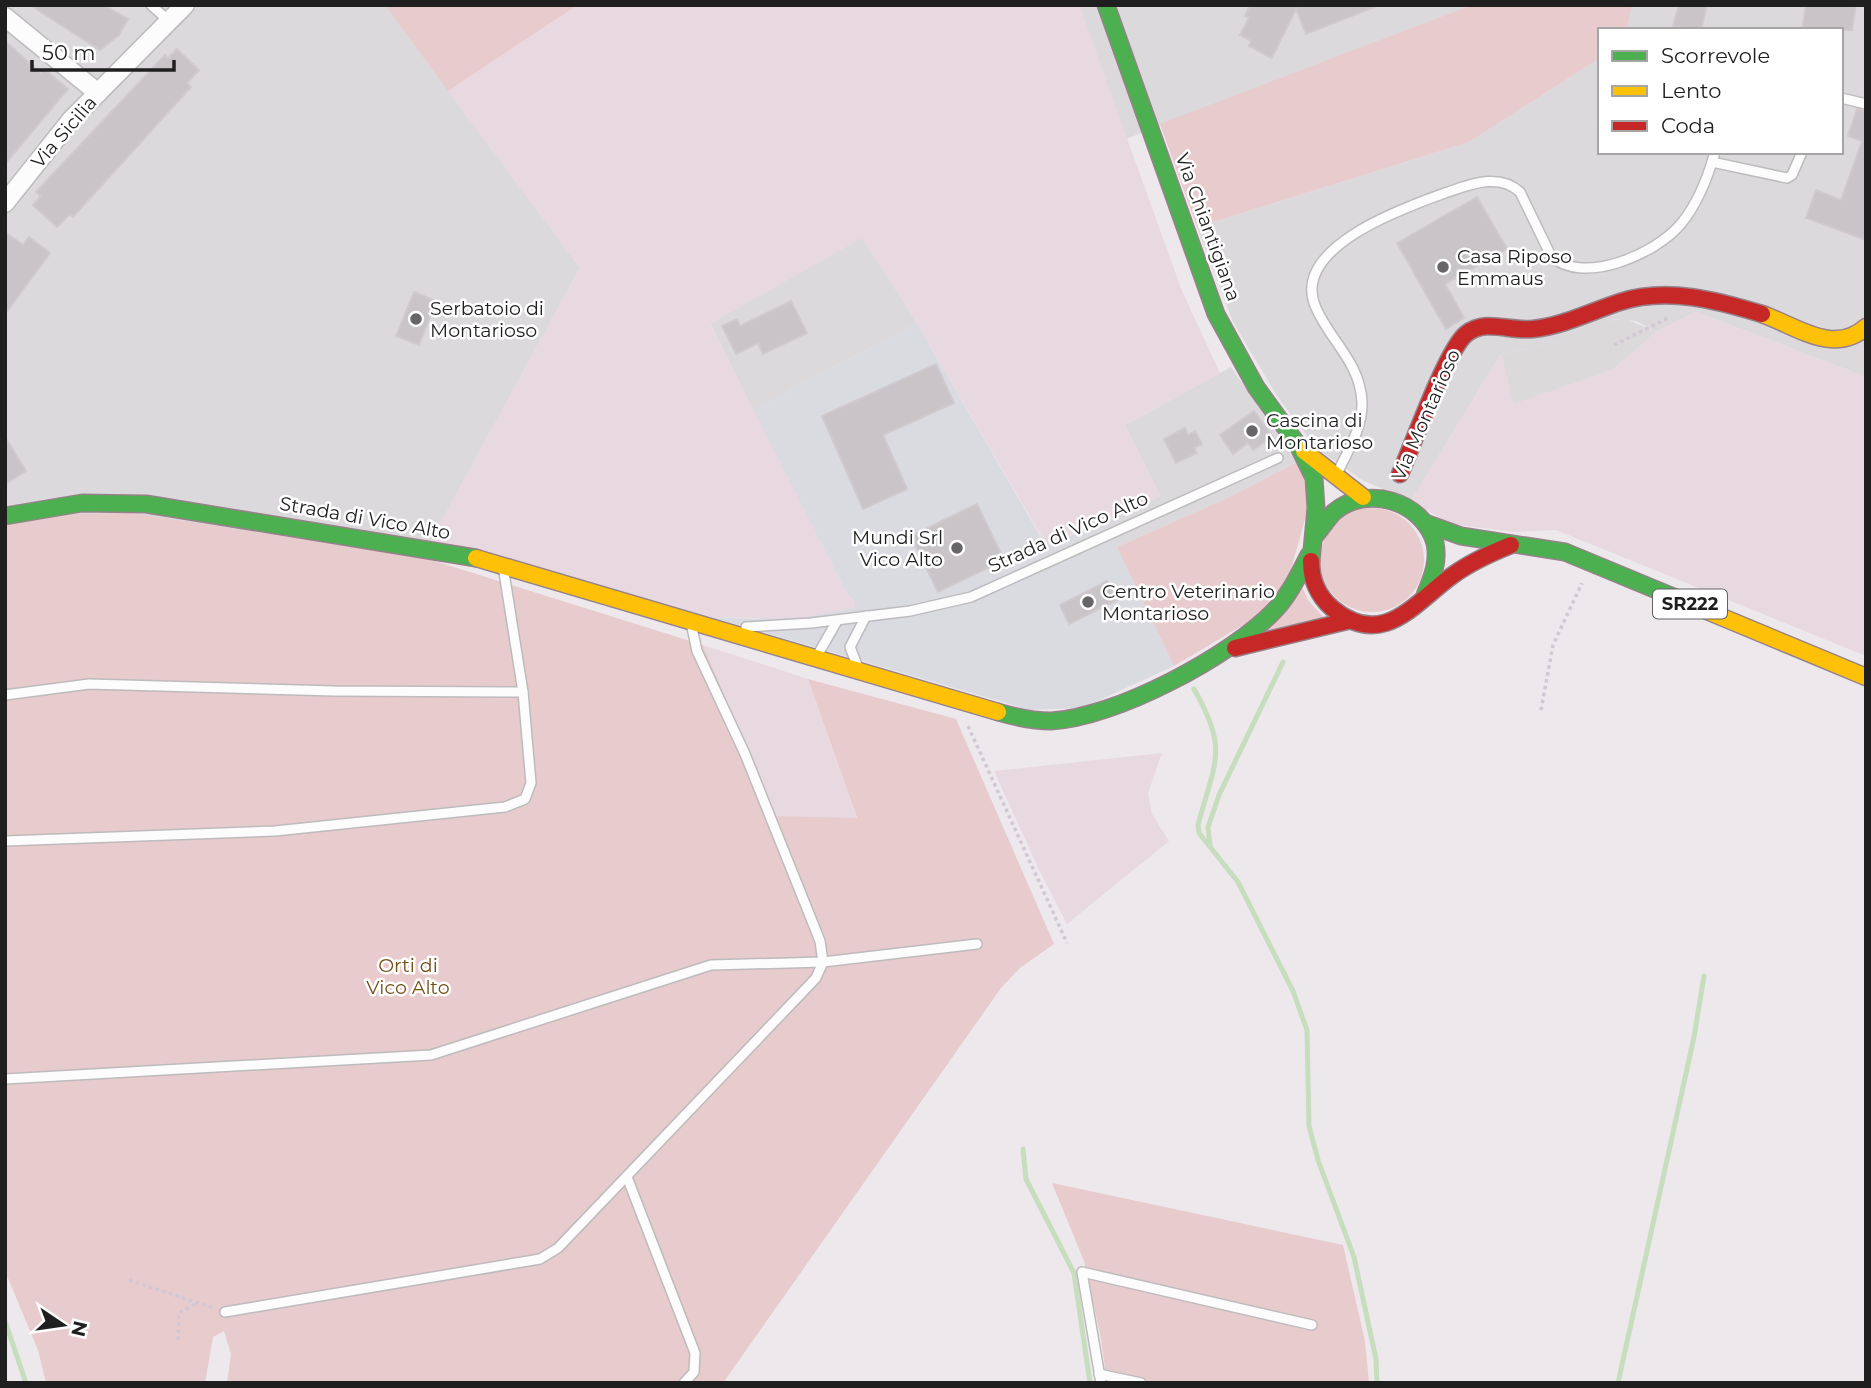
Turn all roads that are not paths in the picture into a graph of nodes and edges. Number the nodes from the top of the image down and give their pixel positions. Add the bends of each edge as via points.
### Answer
1 (151, 5) edge
2 (186, 5) edge
3 (1106, 5) edge
4 (5, 17) edge
5 (169, 21) junction
6 (98, 93) junction
7 (1843, 98) edge
8 (1866, 104) edge
9 (1801, 154) edge
10 (1713, 157) edge
11 (5, 203) edge
12 (1866, 327) edge
13 (1301, 448) junction
14 (1278, 458) dead end
15 (1400, 474) joint
16 (1336, 477) junction
17 (1363, 497) junction
18 (1390, 499) junction
19 (5, 516) edge
20 (1425, 523) junction
21 (1511, 545) junction
22 (1311, 547) junction
23 (503, 564) junction
24 (1420, 603) junction
25 (866, 616) junction
26 (1351, 620) junction
27 (691, 621) junction
28 (836, 621) junction
29 (711, 627) junction
30 (1224, 651) junction
31 (816, 659) junction
32 (860, 671) junction
33 (1866, 677) edge
34 (523, 692) junction
35 (5, 695) edge
36 (5, 841) edge
37 (977, 944) dead end
38 (823, 962) junction
39 (5, 1079) edge
40 (626, 1177) junction
41 (225, 1312) road end
42 (1312, 1325) dead end
43 (1100, 1378) edge
44 (684, 1383) edge
45 (1141, 1383) edge

1 - 5 lane
2 - 5 street, Via Sicilia
3 - 13 street, Via Chiantigiana via 1216,314 1252,381
4 - 6 street
5 - 6 street, Via Sicilia
6 - 11 street, Via Sicilia via 51,143
7 - 8 lane
9 - 10 lane via 1787,178
10 - 16 lane via 1697,200 1679,226 1647,250 1615,263 1577,270 1559,264 1520,192 1494,181 1444,193 1400,211 1362,228 1336,247 1313,275 1311,290 1316,308 1355,369 1362,405 1359,424
12 - 15 street, Via Montarioso via 1854,344 1829,340 1769,316 1695,300 1649,296 1536,328 1475,328 1451,353
13 - 16 street, Via Chiantigiana
13 - 22 street, Via Chiantigiana via 1317,489
14 - 25 lane, Strada di Vico Alto via 988,591 923,609
15 - 18 street, Via Montarioso
16 - 17 street, Via Chiantigiana
17 - 18 street
17 - 22 street via 1324,519
18 - 20 street via 1404,504
19 - 23 street, Strada di Vico Alto via 82,503 146,504 372,538
20 - 21 street via 1462,538
20 - 24 street via 1437,564 1432,585
21 - 24 street via 1465,566
21 - 33 street, SR222 via 1545,547 1593,563
22 - 26 street, Via Chiantigiana via 1311,576 1319,595
22 - 30 street, Strada di Vico Alto via 1275,610
23 - 27 street, Strada di Vico Alto
23 - 34 lane
24 - 26 street via 1388,623
25 - 28 lane, Strada di Vico Alto
25 - 32 lane via 850,647
26 - 30 street, Strada di Vico Alto
27 - 29 street, Strada di Vico Alto
27 - 38 lane via 697,651 750,767 820,941
28 - 29 lane, Strada di Vico Alto
28 - 31 lane
29 - 31 street, Strada di Vico Alto
30 - 32 street, Strada di Vico Alto via 1125,701 1057,721 1028,719
31 - 32 street, Strada di Vico Alto
34 - 35 lane via 122,683
34 - 36 lane via 531,783 525,799 513,806 275,831
37 - 38 lane
38 - 39 lane via 699,967 431,1055
38 - 40 lane via 798,1001
40 - 41 lane via 558,1248 540,1259
40 - 44 lane via 695,1353 694,1372
42 - 43 lane via 1082,1272
43 - 45 lane

